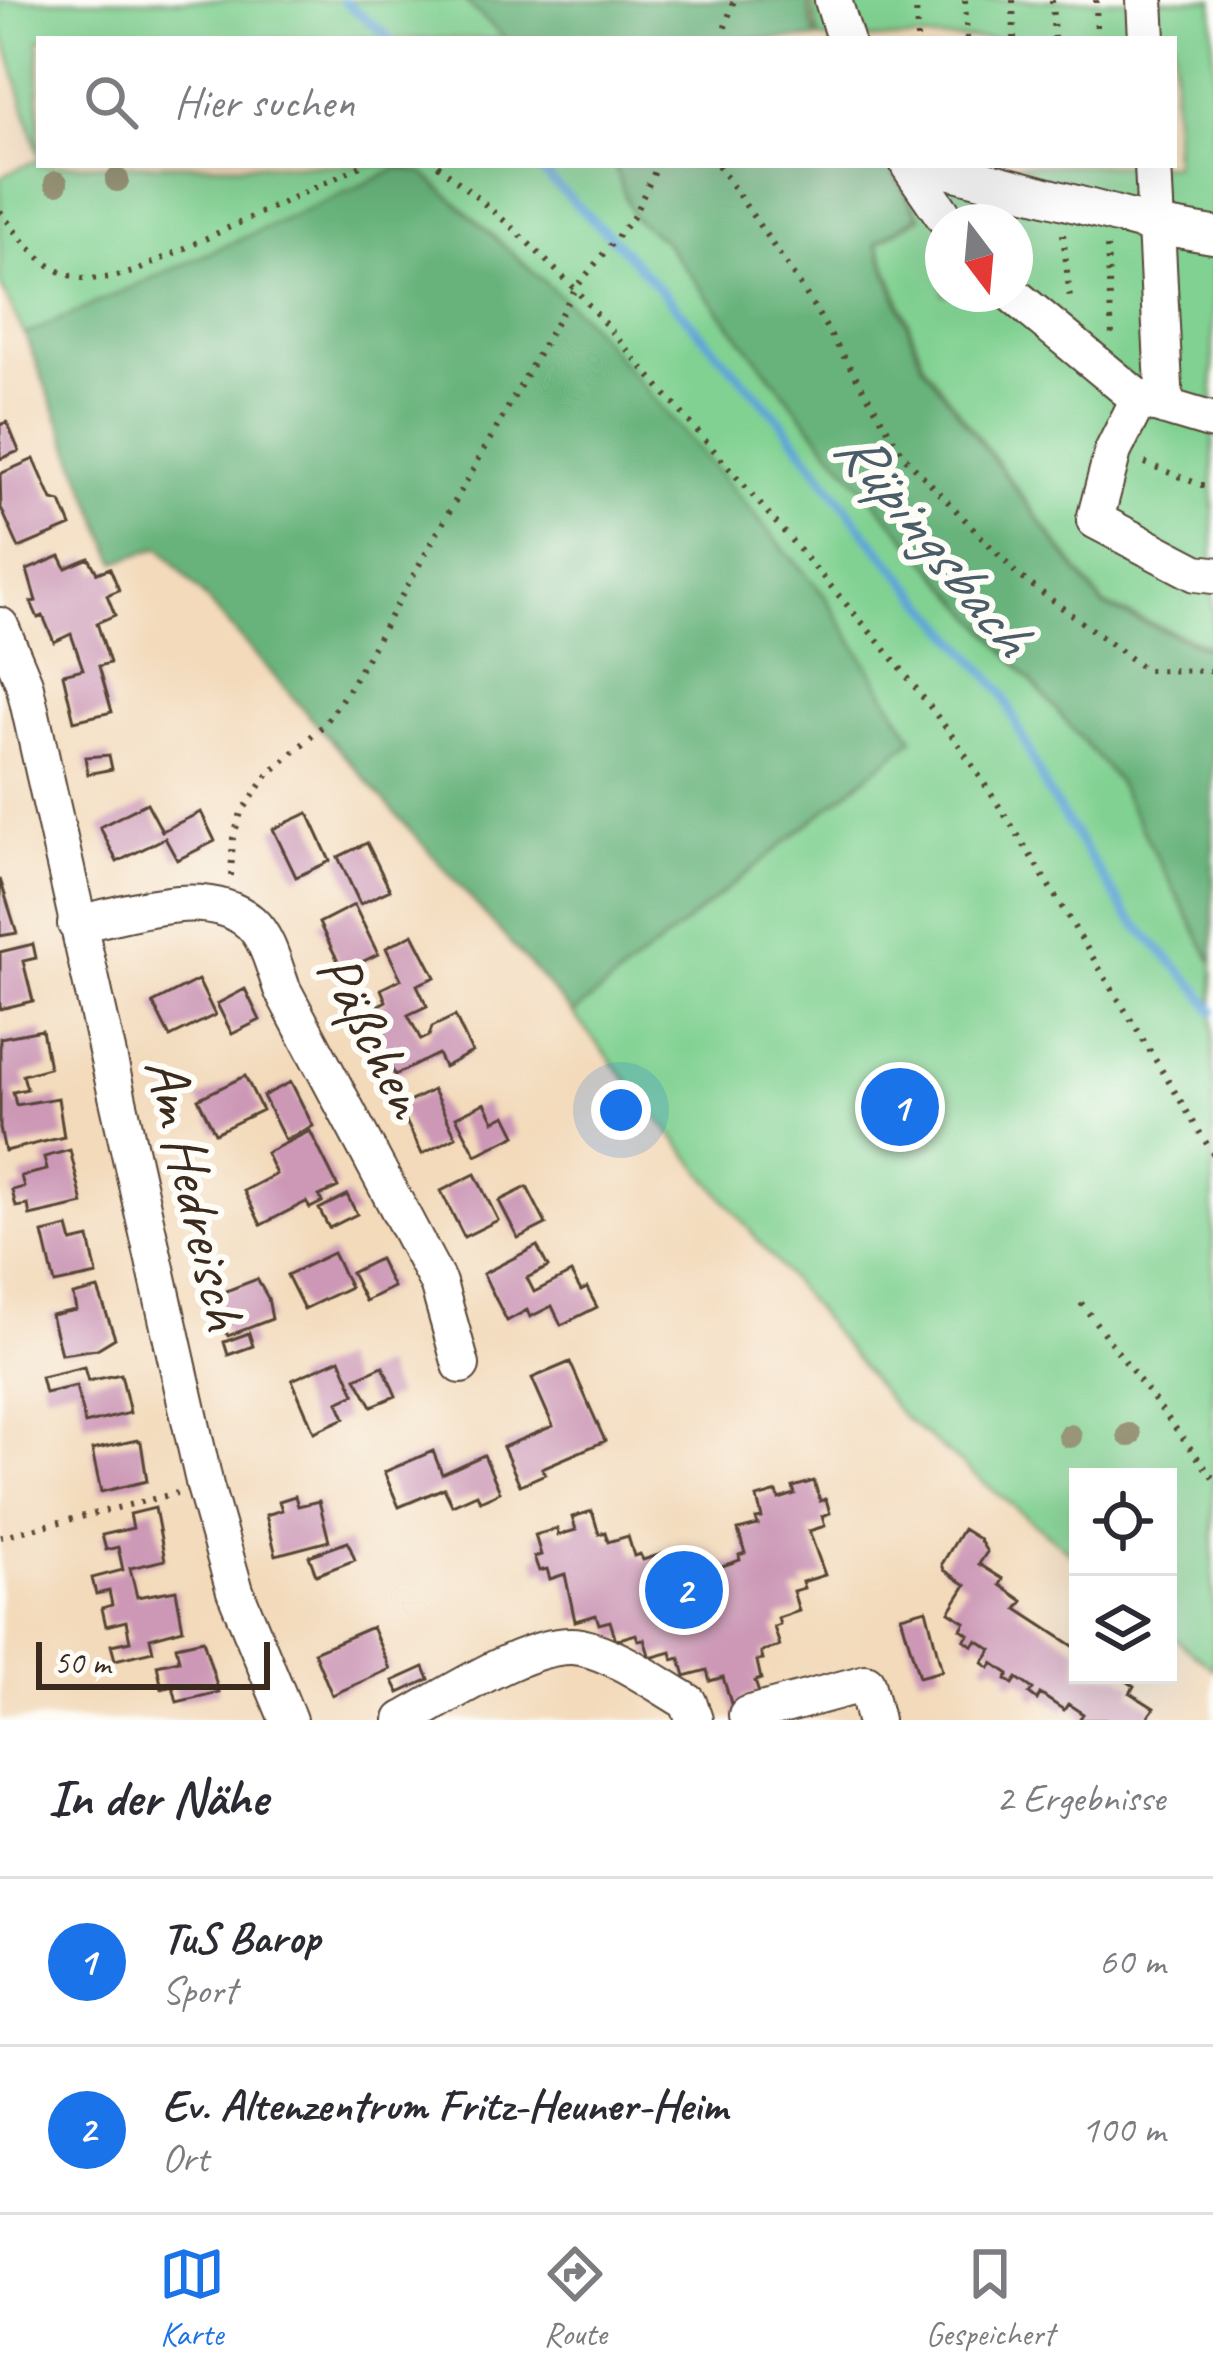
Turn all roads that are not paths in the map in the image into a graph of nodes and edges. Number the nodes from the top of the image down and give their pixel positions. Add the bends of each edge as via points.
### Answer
1 (833, 0) edge
2 (1145, 0) edge
3 (844, 36) edge
4 (1147, 36) edge
5 (911, 168) edge
6 (941, 168) edge
7 (1153, 168) edge
8 (936, 204) edge
9 (1156, 224) junction
10 (1213, 235) edge
11 (1032, 312) edge
12 (1139, 395) junction
13 (1213, 422) edge
14 (1213, 574) edge
15 (0, 626) edge
16 (12, 684) edge
17 (76, 924) junction
18 (460, 1365) dead end
19 (738, 1718) edge
20 (288, 1720) edge
21 (403, 1720) edge
22 (694, 1720) edge
23 (875, 1720) edge

1 - 3 street
2 - 4 street
5 - 8 street
6 - 9 street
7 - 9 street
9 - 10 street
9 - 12 street
11 - 12 street
12 - 13 street
12 - 14 street via 1095,520 1196,573
15 - 16 street, Am Hedreisch
16 - 17 street, Am Hedreisch
17 - 18 street, Päßchen via 194,903 251,922 438,1283
17 - 20 street, Am Hedreisch via 205,1486 235,1591
19 - 23 street via 866,1683
21 - 22 street via 509,1665 566,1646 600,1653 688,1702

